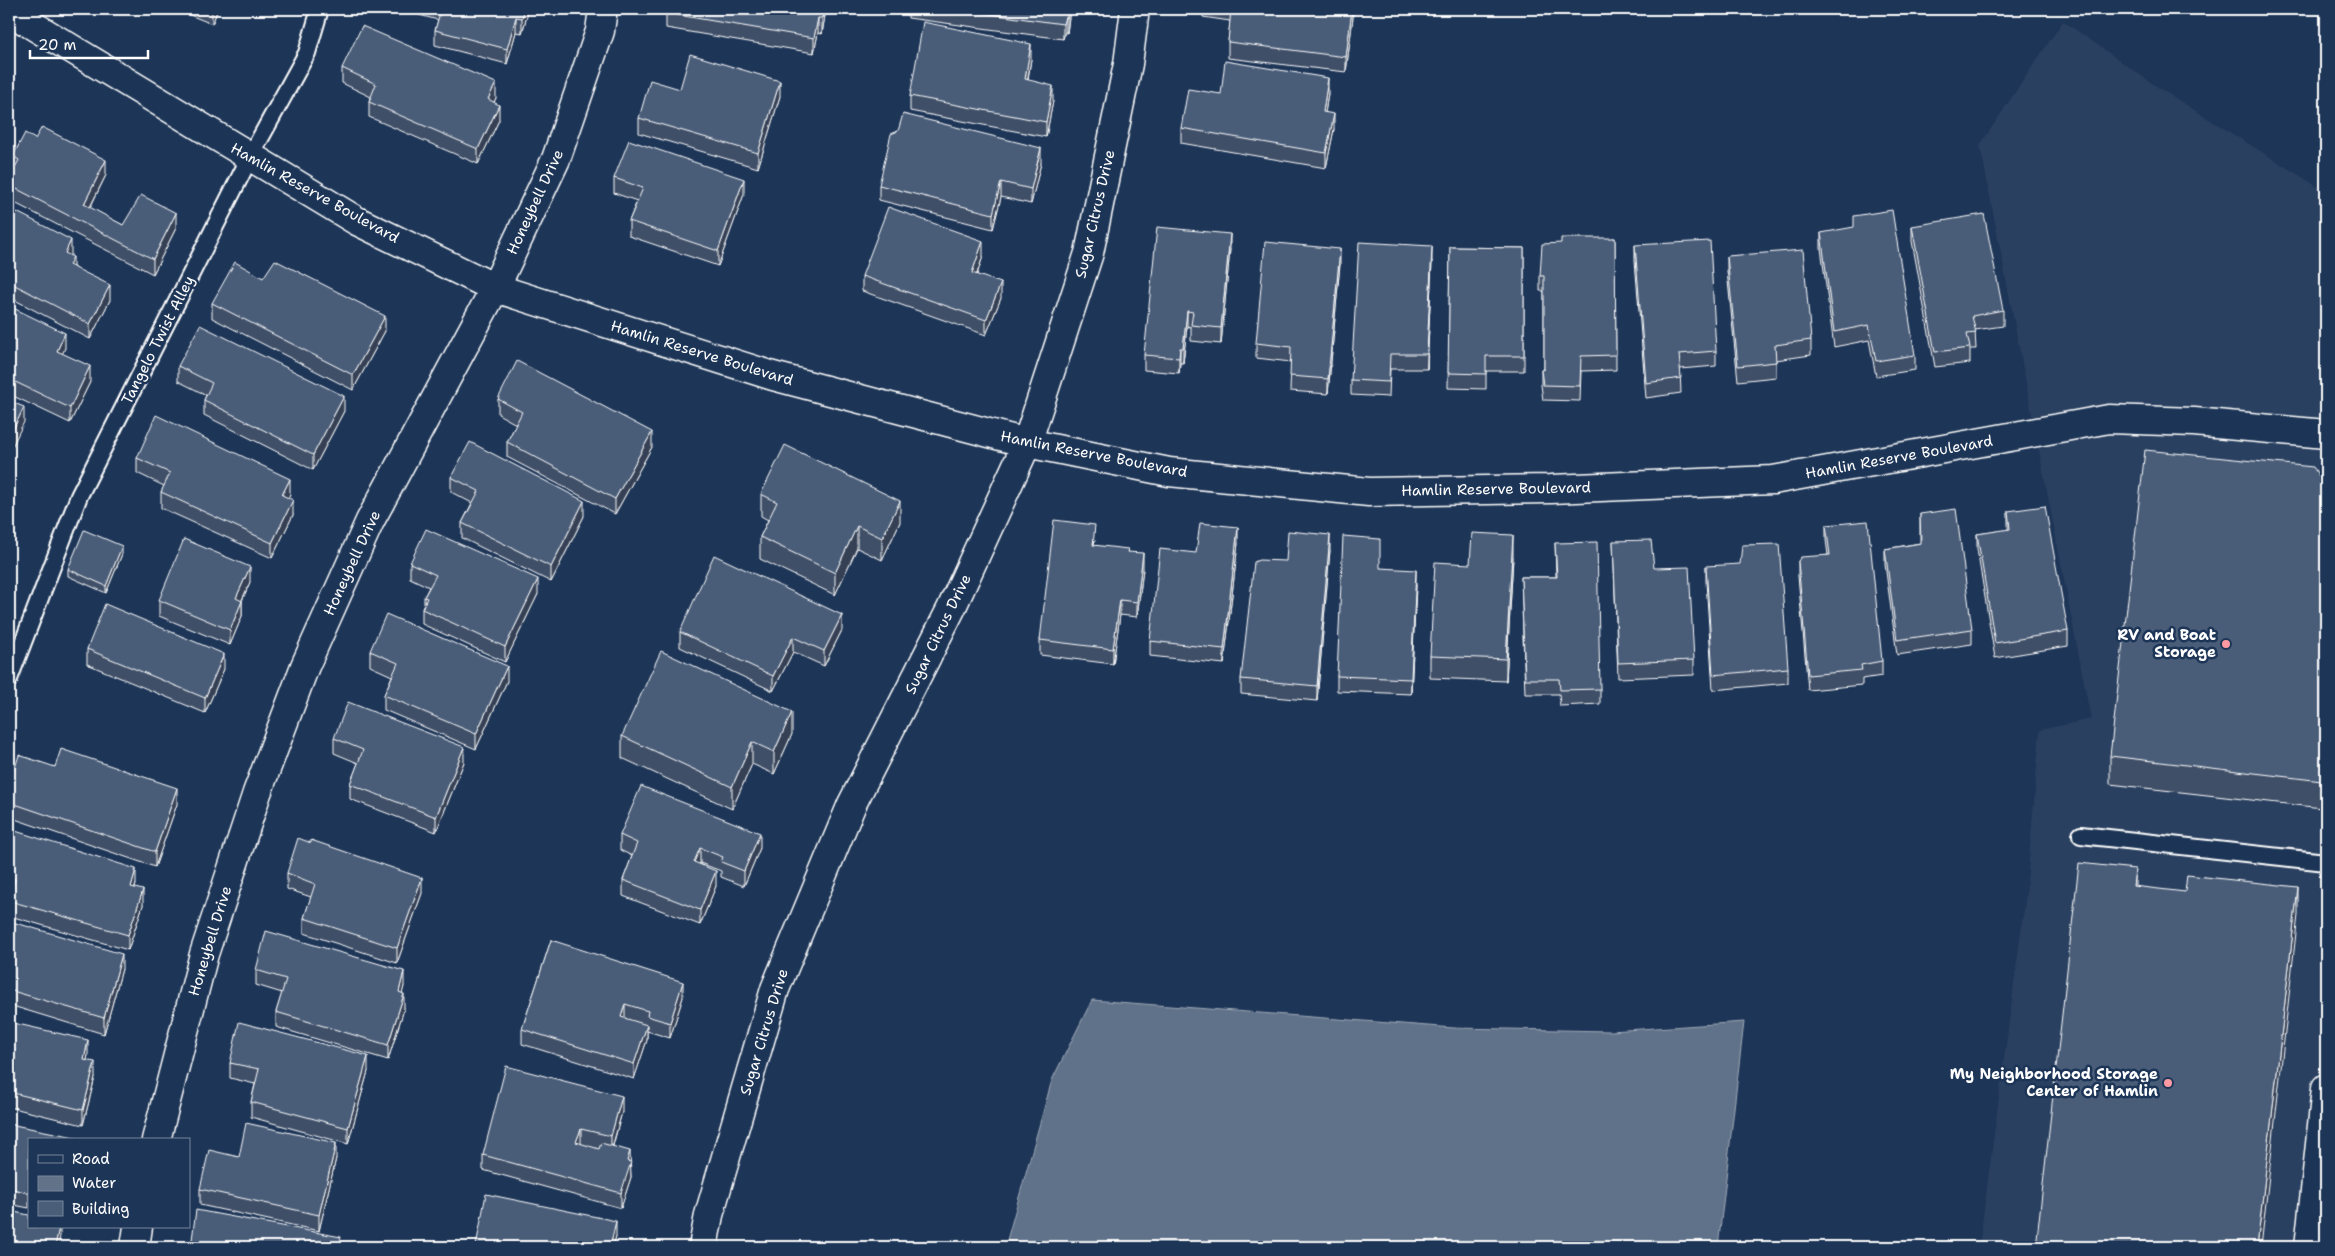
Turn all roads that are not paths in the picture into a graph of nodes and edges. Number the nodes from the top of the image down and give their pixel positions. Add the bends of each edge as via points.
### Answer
1 (320, 9) edge
2 (603, 9) edge
3 (1135, 9) edge
4 (11, 18) edge
5 (250, 157) junction
6 (495, 288) junction
7 (2326, 434) edge
8 (1027, 443) junction
9 (9, 679) edge
10 (2081, 835) dead end
11 (2326, 862) edge
12 (2326, 1088) edge
13 (157, 1138) edge
14 (138, 1228) edge
15 (135, 1247) edge
16 (703, 1247) edge
17 (2310, 1247) edge

1 - 5 lane, Tangelo Twist Alley via 307,53
2 - 6 street, Honeybell Drive via 600,31 556,160
3 - 8 street, Sugar Citrus Drive via 1128,64 1089,253
4 - 5 street, Hamlin Reserve Boulevard
5 - 6 street, Hamlin Reserve Boulevard via 357,221
5 - 9 lane, Tangelo Twist Alley via 79,496
6 - 8 street, Hamlin Reserve Boulevard via 773,376
6 - 13 street, Honeybell Drive via 370,521 305,666 257,793 204,954
7 - 8 street, Hamlin Reserve Boulevard via 2194,422 2109,419 1773,480 1368,492 1169,472
8 - 16 street, Sugar Citrus Drive via 951,609 852,804 775,989 709,1215
10 - 11 lane
12 - 17 street
14 - 15 street

